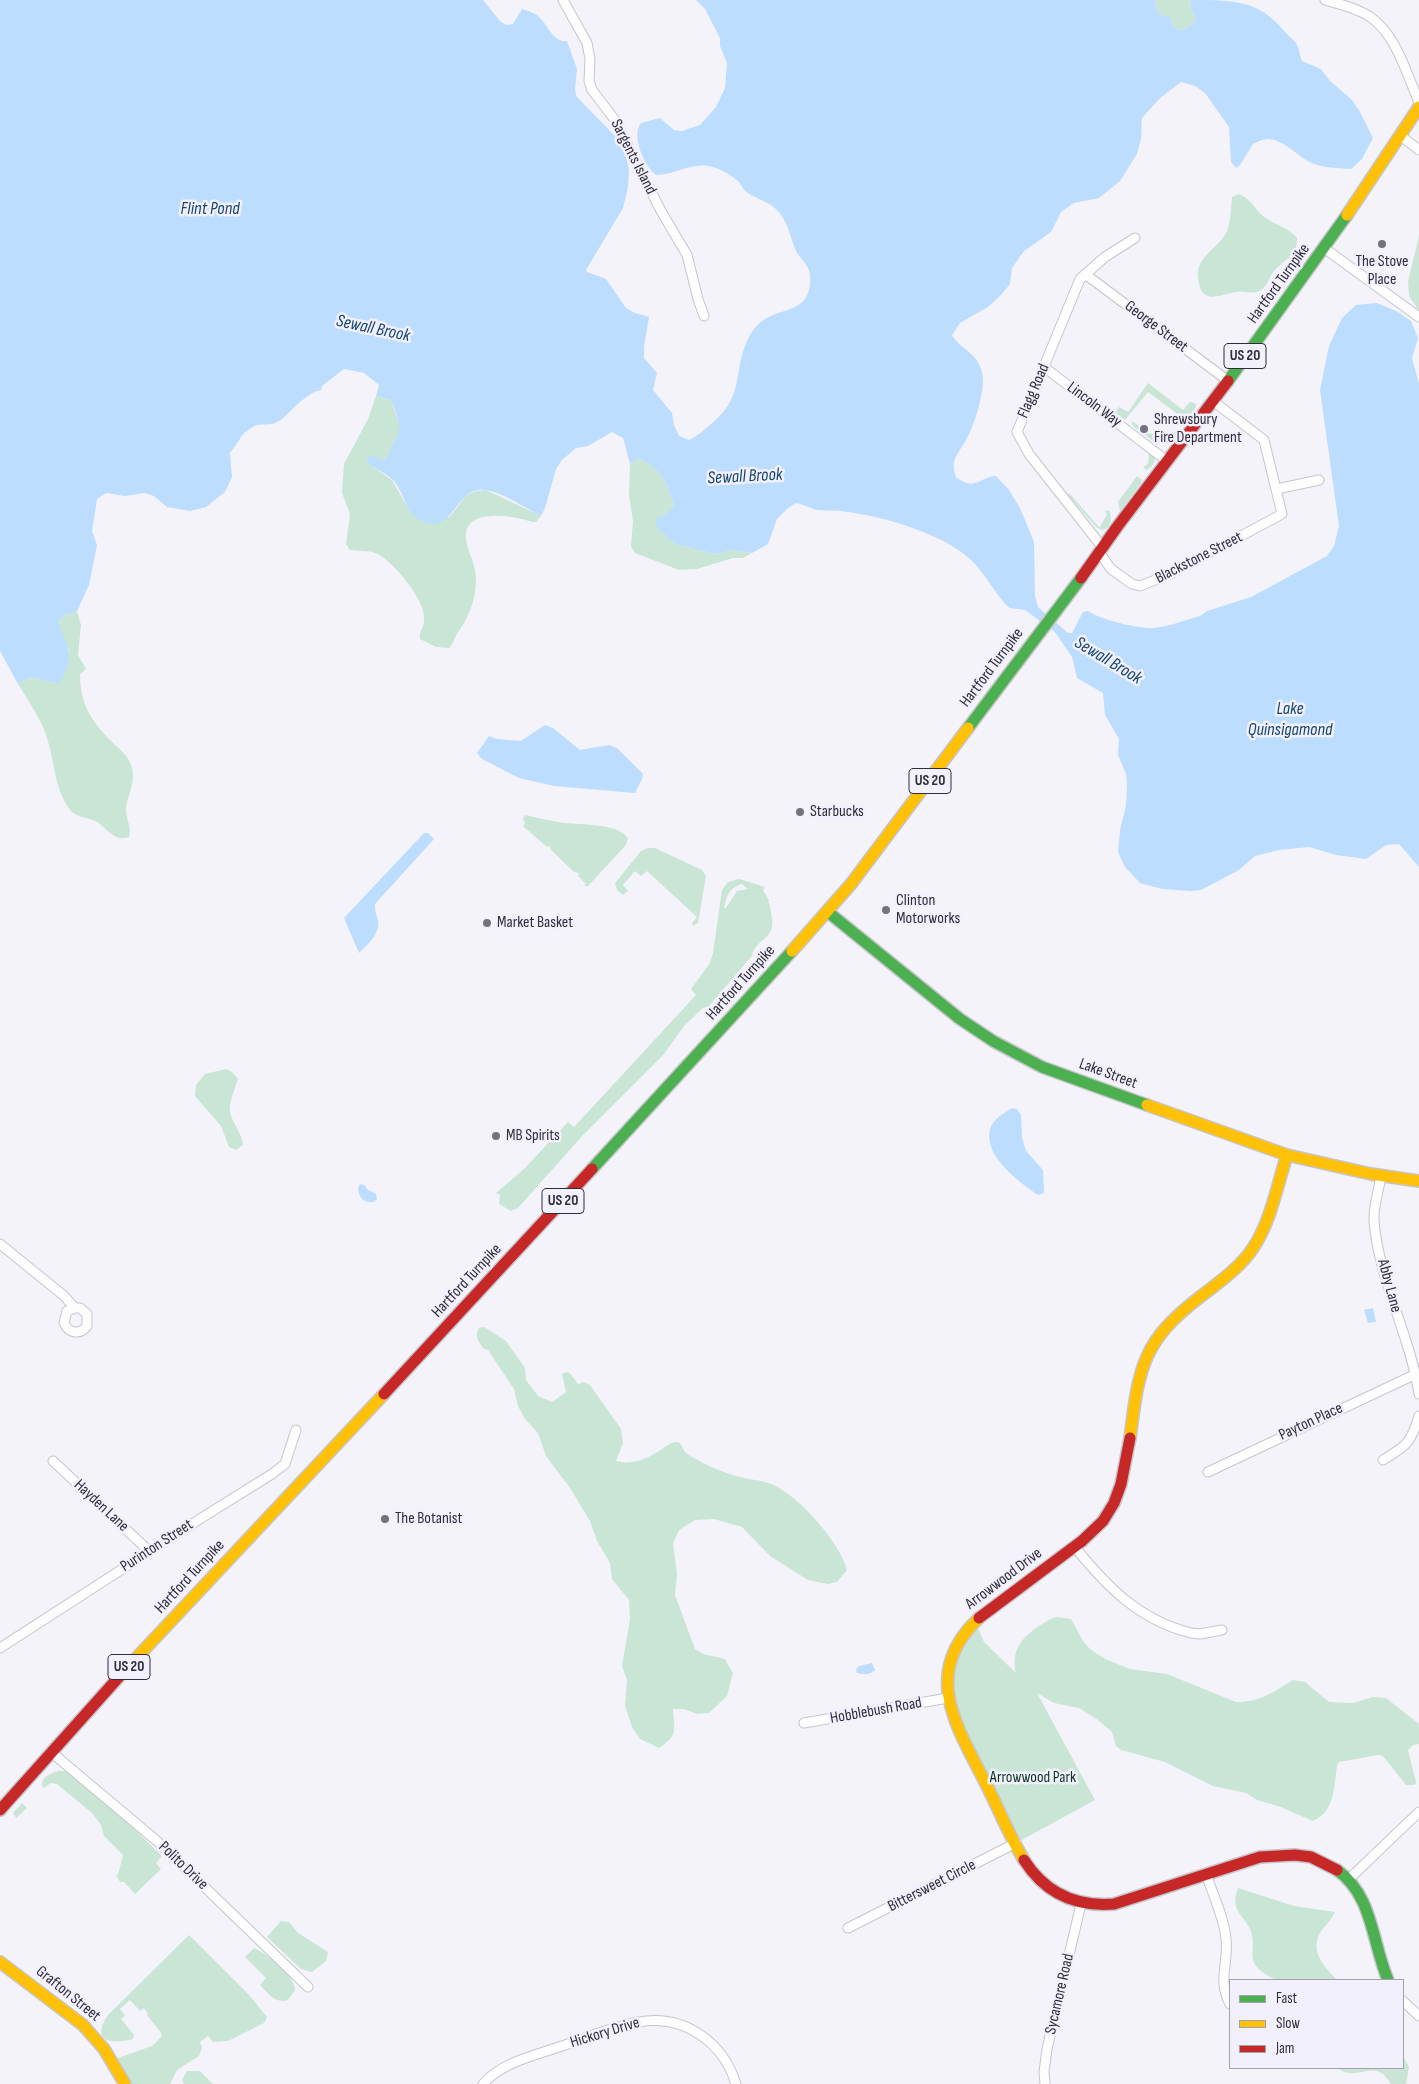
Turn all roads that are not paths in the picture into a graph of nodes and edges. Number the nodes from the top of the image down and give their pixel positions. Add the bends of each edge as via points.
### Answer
1 (563, 0) edge
2 (1325, 0) edge
3 (1419, 102) edge
4 (1419, 107) edge
5 (1400, 136) junction
6 (1419, 150) edge
7 (1135, 238) dead end
8 (1324, 248) junction
9 (1085, 274) junction
10 (704, 316) dead end
11 (1419, 317) edge
12 (1044, 367) junction
13 (1227, 380) junction
14 (1212, 401) junction
15 (1167, 461) junction
16 (1320, 480) dead end
17 (1277, 489) junction
18 (1102, 550) junction
19 (828, 912) junction
20 (1287, 1155) junction
21 (1381, 1176) junction
22 (1419, 1181) edge
23 (0, 1244) edge
24 (75, 1308) dead end
25 (1416, 1374) junction
26 (1419, 1394) edge
27 (1419, 1416) edge
28 (296, 1430) dead end
29 (1383, 1460) dead end
30 (53, 1461) dead end
31 (1208, 1472) dead end
32 (1074, 1546) junction
33 (149, 1551) junction
34 (1222, 1630) dead end
35 (0, 1648) edge
36 (948, 1698) junction
37 (804, 1723) dead end
38 (51, 1752) junction
39 (0, 1810) edge
40 (1419, 1812) edge
41 (1016, 1844) junction
42 (1206, 1874) junction
43 (1348, 1880) junction
44 (1081, 1904) junction
45 (848, 1928) dead end
46 (0, 1962) edge
47 (1388, 1979) edge
48 (308, 1986) dead end
49 (1229, 2001) edge
50 (1404, 2002) edge
51 (1419, 2016) edge
52 (125, 2084) edge
53 (483, 2084) edge
54 (736, 2084) edge
55 (1045, 2084) edge

1 - 10 street, Sargents Island via 587,42 592,90 615,120 687,256
2 - 3 street via 1358,10 1383,29 1396,47
4 - 5 main road, Hartford Turnpike / US 20
5 - 6 street
5 - 8 main road, Hartford Turnpike / US 20
7 - 9 street, Flagg Road
8 - 11 street
8 - 13 main road, Hartford Turnpike / US 20
9 - 12 street, Flagg Road
9 - 13 street, George Street
12 - 15 street, Lincoln Way
12 - 18 street, Flagg Road via 1018,428 1018,436 1028,454
13 - 14 main road, Hartford Turnpike / US 20
14 - 15 main road, Hartford Turnpike / US 20
14 - 17 street via 1264,440
15 - 18 main road, Hartford Turnpike / US 20
16 - 17 street
17 - 18 street, Blackstone Street via 1282,514 1150,583 1132,584 1111,569
18 - 19 main road, Hartford Turnpike / US 20 via 891,834
19 - 20 main road, Lake Street via 946,1009 1011,1051 1049,1069
19 - 38 main road, Hartford Turnpike / US 20
20 - 21 main road, Lake Street
20 - 32 main road, Arrowwood Drive via 1264,1227 1252,1250 1238,1266 1166,1327 1151,1347 1142,1369 1117,1495 1101,1523
21 - 22 main road, Lake Street
21 - 25 street, Abby Lane via 1374,1220 1382,1262
23 - 24 street
25 - 26 street, Abby Lane
25 - 31 street, Payton Place
27 - 29 street via 1405,1447
28 - 33 street, Purinton Street via 285,1464
30 - 33 street, Hayden Lane
32 - 34 street via 1107,1585 1141,1611 1191,1632 1200,1634
32 - 36 main road, Arrowwood Drive via 966,1630 949,1665
33 - 35 street, Purinton Street
36 - 37 street, Hobblebush Road
36 - 41 main road, Arrowwood Drive via 957,1726
38 - 39 main road, Hartford Turnpike / US 20
38 - 48 street, Polito Drive via 157,1842
40 - 43 street
41 - 44 main road, Arrowwood Drive via 1030,1869 1044,1884
41 - 45 street, Bittersweet Circle
42 - 43 main road, Arrowwood Drive via 1260,1857 1294,1853 1324,1862
42 - 44 main road, Arrowwood Drive via 1114,1904
42 - 49 street via 1225,1932 1227,1953 1223,1986
43 - 47 main road, Arrowwood Drive via 1364,1903
44 - 55 street, Sycamore Road via 1047,2049
46 - 52 main road, Grafton Street via 83,2025 104,2049
50 - 51 street
53 - 54 street, Hickory Drive via 495,2073 523,2059 649,2020 681,2025 708,2040 728,2063

